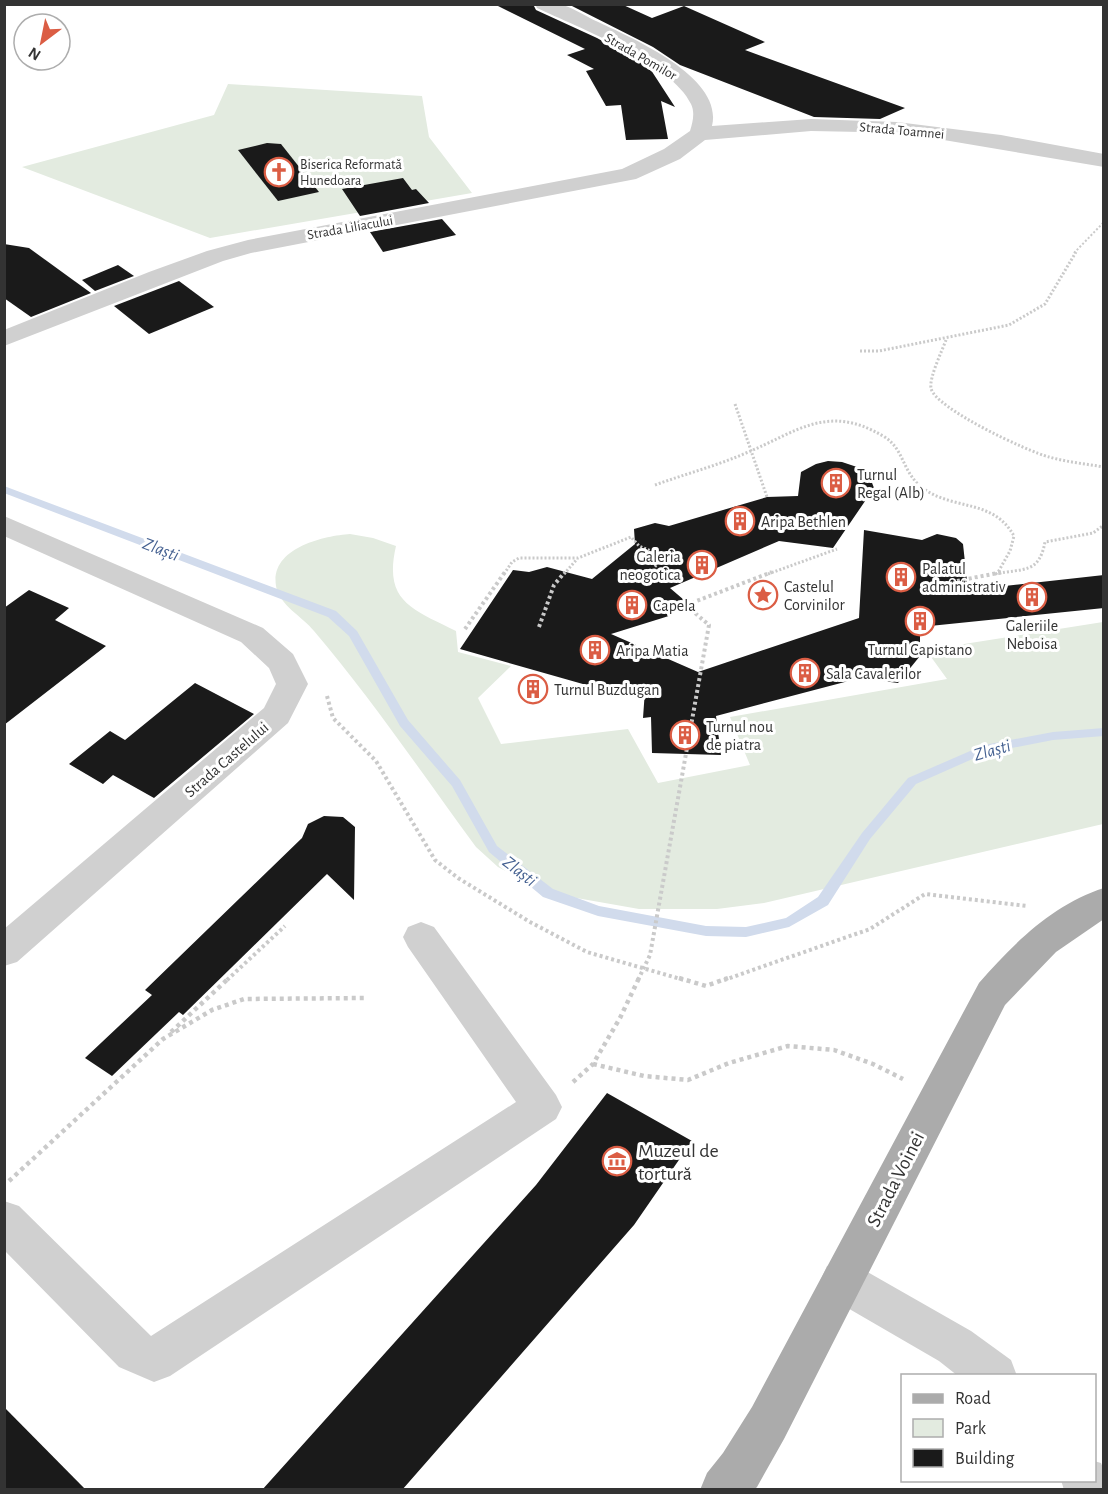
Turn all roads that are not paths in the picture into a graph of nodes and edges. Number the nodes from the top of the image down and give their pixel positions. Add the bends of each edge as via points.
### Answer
1 (544, 4) edge
2 (699, 134) junction
3 (1104, 161) edge
4 (4, 339) edge
5 (4, 525) edge
6 (1094, 907) edge
7 (421, 937) dead end
8 (4, 951) edge
9 (4, 1220) edge
10 (842, 1281) junction
11 (992, 1374) edge
12 (723, 1490) edge

1 - 2 street, Strada Pomilor via 678,75 702,105 704,119
2 - 3 street, Strada Toamnei via 796,126 897,128 997,140
2 - 4 street, Strada Liliacului via 672,154 628,174 292,237 215,256
5 - 8 street, Strada Castelului via 252,635 282,662 292,684 278,715
6 - 10 main road, Strada Voinei via 1055,930 1022,958 992,994
7 - 9 street via 542,1107 154,1360 135,1352
10 - 11 street via 955,1346
10 - 12 main road, Strada Voinei via 768,1423

